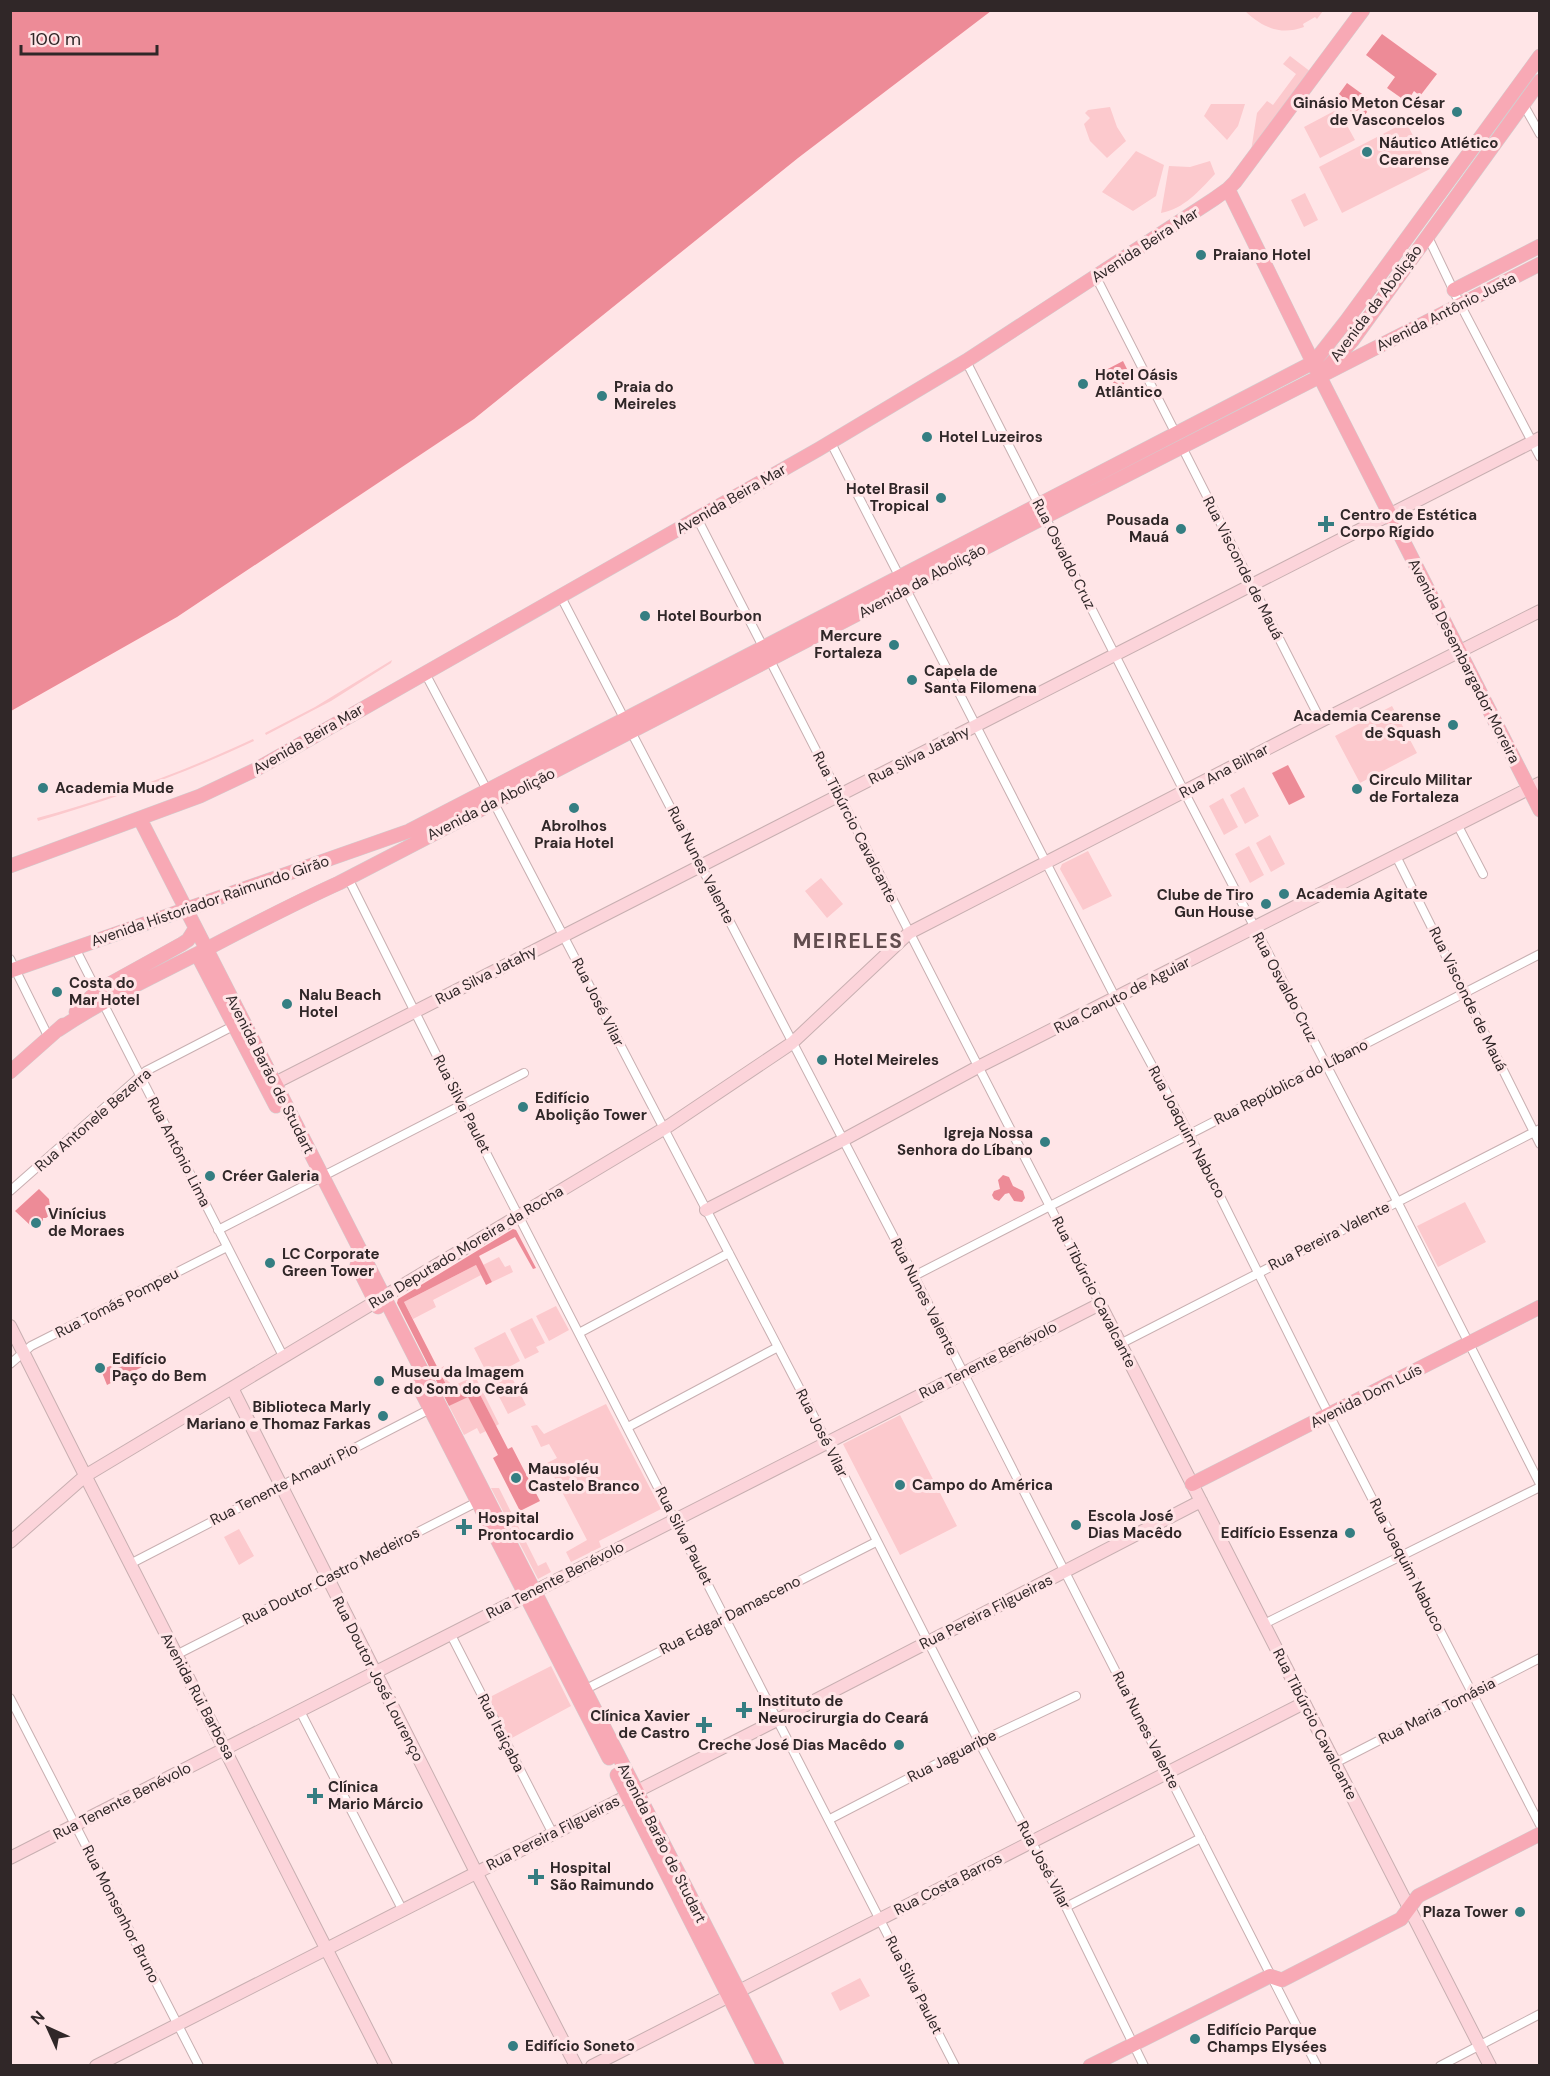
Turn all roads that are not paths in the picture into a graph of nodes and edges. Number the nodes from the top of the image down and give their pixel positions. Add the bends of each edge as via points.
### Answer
1 (1363, 10) edge
2 (1539, 56) edge
3 (1539, 81) edge
4 (1518, 98) junction
5 (1539, 134) edge
6 (1228, 189) junction
7 (1427, 234) junction
8 (1539, 246) edge
9 (1518, 258) junction
10 (1539, 264) edge
11 (1525, 272) junction
12 (1096, 277) junction
13 (1454, 290) junction
14 (1460, 304) junction
15 (966, 360) junction
16 (1314, 362) junction
17 (1320, 376) junction
18 (1536, 440) edge
19 (830, 441) junction
20 (1179, 441) junction
21 (1539, 456) edge
22 (1042, 510) junction
23 (1390, 514) junction
24 (697, 518) junction
25 (903, 583) junction
26 (1252, 585) junction
27 (560, 595) junction
28 (1539, 611) edge
29 (763, 646) junction
30 (1460, 651) junction
31 (1116, 656) junction
32 (770, 660) junction
33 (425, 672) junction
34 (625, 718) junction
35 (1321, 721) junction
36 (978, 725) junction
37 (631, 731) junction
38 (1534, 786) edge
39 (487, 790) junction
40 (1184, 792) junction
41 (839, 796) junction
42 (494, 803) junction
43 (1539, 810) edge
44 (140, 819) junction
45 (1457, 824) junction
46 (409, 831) joint
47 (1396, 855) junction
48 (1046, 862) junction
49 (10, 866) edge
50 (702, 866) junction
51 (1483, 874) dead end
52 (348, 878) junction
53 (185, 909) junction
54 (1254, 928) junction
55 (195, 929) junction
56 (909, 933) junction
57 (564, 936) junction
58 (75, 948) junction
59 (201, 951) junction
60 (1539, 954) edge
61 (12, 966) edge
62 (1465, 992) junction
63 (100, 996) junction
64 (1116, 999) junction
65 (415, 1011) junction
66 (238, 1023) junction
67 (53, 1034) junction
68 (792, 1043) junction
69 (1325, 1064) junction
70 (978, 1067) junction
71 (10, 1072) edge
72 (524, 1073) dead end
73 (141, 1076) junction
74 (270, 1085) junction
75 (461, 1104) junction
76 (663, 1129) junction
77 (1537, 1131) edge
78 (1189, 1134) junction
79 (843, 1140) junction
80 (1539, 1144) edge
81 (319, 1178) junction
82 (10, 1191) edge
83 (1397, 1202) junction
84 (1050, 1206) junction
85 (706, 1210) junction
86 (519, 1215) junction
87 (218, 1230) junction
88 (227, 1247) junction
89 (729, 1253) junction
90 (1259, 1272) junction
91 (914, 1276) junction
92 (379, 1299) junction
93 (1100, 1304) junction
94 (1539, 1307) edge
95 (10, 1326) edge
96 (579, 1333) junction
97 (1468, 1343) junction
98 (1120, 1344) junction
99 (778, 1347) junction
100 (24, 1352) junction
101 (284, 1356) junction
102 (10, 1364) edge
103 (963, 1373) junction
104 (232, 1388) junction
105 (434, 1407) junction
106 (1329, 1415) junction
107 (628, 1428) junction
108 (826, 1442) junction
109 (85, 1476) junction
110 (1192, 1484) junction
111 (280, 1486) junction
112 (1539, 1486) edge
113 (482, 1500) junction
114 (1201, 1501) junction
115 (675, 1518) junction
116 (10, 1542) edge
117 (876, 1542) junction
118 (1401, 1555) junction
119 (130, 1564) junction
120 (1065, 1572) junction
121 (327, 1578) junction
122 (529, 1593) junction
123 (726, 1617) junction
124 (1264, 1624) junction
125 (450, 1633) junction
126 (928, 1642) junction
127 (176, 1655) junction
128 (1539, 1658) edge
129 (375, 1672) junction
130 (584, 1690) junction
131 (1473, 1693) junction
132 (1076, 1696) dead end
133 (10, 1698) edge
134 (1304, 1703) junction
135 (300, 1711) junction
136 (778, 1719) junction
137 (979, 1742) junction
138 (225, 1748) junction
139 (1335, 1763) junction
140 (1168, 1772) junction
141 (632, 1793) junction
142 (830, 1818) junction
143 (75, 1825) junction
144 (1539, 1826) edge
145 (553, 1834) junction
146 (1539, 1834) edge
147 (1201, 1838) junction
148 (1032, 1842) junction
149 (10, 1858) edge
150 (476, 1872) junction
151 (1066, 1907) junction
152 (1408, 1908) junction
153 (402, 1909) junction
154 (880, 1919) junction
155 (327, 1948) junction
156 (1270, 1976) junction
157 (733, 1993) junction
158 (1539, 2014) edge
159 (177, 2024) junction
160 (1133, 2044) junction
161 (1479, 2045) junction
162 (96, 2066) edge
163 (199, 2066) edge
164 (386, 2066) edge
165 (576, 2066) edge
166 (592, 2066) edge
167 (764, 2066) edge
168 (777, 2066) edge
169 (955, 2066) edge
170 (1090, 2066) edge
171 (1144, 2066) edge
172 (1317, 2066) edge
173 (1440, 2066) edge
174 (1490, 2066) edge

1 - 6 main road, Avenida Beira Mar
2 - 4 main road, Avenida da Abolição
3 - 4 main road, Avenida da Abolição
4 - 5 street
4 - 7 main road, Avenida da Abolição
4 - 16 main road, Avenida da Abolição
6 - 12 main road, Avenida Beira Mar
6 - 16 main road, Avenida Desembargador Moreira
7 - 13 street
7 - 17 main road, Avenida da Abolição via 1352,340
8 - 9 main road, Avenida Antônio Justa
9 - 11 main road
9 - 13 main road, Avenida Antônio Justa
10 - 11 main road, Avenida Antônio Justa
11 - 14 main road, Avenida Antônio Justa
12 - 15 main road, Avenida Beira Mar
12 - 20 street, Rua Visconde de Mauá
13 - 14 street
14 - 17 main road, Avenida Antônio Justa
14 - 18 street
15 - 19 main road, Avenida Beira Mar
15 - 22 street, Rua Osvaldo Cruz
16 - 17 main road, Avenida Desembargador Moreira
16 - 20 main road, Avenida da Abolição
17 - 20 main road, Avenida da Abolição
17 - 23 main road, Avenida Desembargador Moreira
18 - 21 street
18 - 23 street, Rua Silva Jatahy
19 - 24 main road, Avenida Beira Mar
19 - 25 street, Rua Joaquim Nabuco
20 - 22 main road, Avenida da Abolição
20 - 26 street, Rua Visconde de Mauá
22 - 25 main road, Avenida da Abolição
22 - 31 street, Rua Osvaldo Cruz
23 - 26 street, Rua Silva Jatahy
23 - 30 main road, Avenida Desembargador Moreira
24 - 27 main road, Avenida Beira Mar
24 - 29 street, Rua Tibúrcio Cavalcante
25 - 29 main road, Avenida da Abolição
25 - 32 main road, Avenida da Abolição
25 - 36 street, Rua Joaquim Nabuco
26 - 31 street, Rua Silva Jatahy
26 - 35 street, Rua Visconde de Mauá
27 - 33 main road, Avenida Beira Mar
27 - 34 street, Rua Nunes Valente
28 - 30 street, Rua Ana Bilhar
29 - 32 street, Rua Tibúrcio Cavalcante
29 - 34 main road, Avenida da Abolição
30 - 35 street, Rua Ana Bilhar
30 - 38 main road, Avenida Desembargador Moreira
31 - 36 street, Rua Silva Jatahy
31 - 40 street, Rua Osvaldo Cruz
32 - 37 main road, Avenida da Abolição
32 - 41 street, Rua Tibúrcio Cavalcante
33 - 39 street
33 - 44 main road, Avenida Beira Mar via 255,770
34 - 37 street, Rua Nunes Valente
34 - 39 main road, Avenida da Abolição
35 - 40 street, Rua Ana Bilhar
36 - 41 street, Rua Silva Jatahy
36 - 48 street, Rua Joaquim Nabuco
37 - 42 main road, Avenida da Abolição
37 - 50 street, Rua Nunes Valente
38 - 43 main road, Avenida Desembargador Moreira
38 - 45 street, Rua Canuto de Aguiar
39 - 46 main road, Avenida da Abolição
40 - 48 street, Rua Ana Bilhar
40 - 54 street, Rua Osvaldo Cruz
41 - 50 street, Rua Silva Jatahy
41 - 56 street, Rua Tibúrcio Cavalcante
42 - 52 main road, Avenida da Abolição
42 - 57 street, Rua José Vilar
44 - 49 main road, Avenida Beira Mar
44 - 53 main road, Avenida Barão de Studart
45 - 47 street, Rua Canuto de Aguiar
45 - 51 street
46 - 53 main road, Avenida Historiador Raimundo Girão
47 - 54 street, Rua Canuto de Aguiar
47 - 62 street, Rua Visconde de Mauá
48 - 56 street, Rua Ana Bilhar
48 - 64 street, Rua Joaquim Nabuco
50 - 57 street, Rua Silva Jatahy
50 - 68 street, Rua Nunes Valente
52 - 59 main road, Avenida da Abolição
52 - 65 street, Rua Silva Paulet
53 - 55 main road, Avenida Barão de Studart
53 - 58 main road, Avenida Historiador Raimundo Girão
54 - 64 street, Rua Canuto de Aguiar
54 - 69 street, Rua Osvaldo Cruz
55 - 59 main road, Avenida Barão de Studart
55 - 63 main road via 188,940
56 - 68 street, Rua Deputado Moreira da Rocha
56 - 70 street, Rua Tibúrcio Cavalcante
57 - 65 street, Rua Silva Jatahy
57 - 76 street, Rua José Vilar
58 - 61 main road, Avenida Historiador Raimundo Girão
58 - 63 street, Rua Antônio Lima
59 - 63 main road, Avenida da Abolição
59 - 66 main road, Avenida Barão de Studart
60 - 62 street, Rua República do Líbano
61 - 67 street
62 - 69 street, Rua República do Líbano
62 - 77 street, Rua Visconde de Mauá
63 - 67 main road
63 - 73 street, Rua Antônio Lima
64 - 70 street, Rua Canuto de Aguiar
64 - 78 street, Rua Joaquim Nabuco
65 - 74 street, Rua Silva Jatahy
65 - 75 street, Rua Silva Paulet
66 - 73 street, Rua Antonele Bezerra
66 - 74 main road, Avenida Barão de Studart
67 - 71 main road
68 - 76 street, Rua Deputado Moreira da Rocha
68 - 79 street, Rua Nunes Valente
69 - 78 street, Rua República do Líbano
69 - 83 street, Rua Osvaldo Cruz
70 - 79 street, Rua Canuto de Aguiar
70 - 84 street, Rua Tibúrcio Cavalcante
72 - 75 street
73 - 82 street, Rua Antonele Bezerra
73 - 87 street, Rua Antônio Lima
74 - 81 main road, Avenida Barão de Studart
75 - 81 street
75 - 86 street, Rua Silva Paulet
76 - 85 street, Rua José Vilar
76 - 86 street, Rua Deputado Moreira da Rocha
77 - 80 street, Rua Visconde de Mauá
77 - 83 street, Rua Pereira Valente
78 - 84 street, Rua República do Líbano
78 - 90 street, Rua Joaquim Nabuco
79 - 85 street, Rua Canuto de Aguiar
79 - 91 street, Rua Nunes Valente
81 - 87 street
81 - 92 main road, Avenida Barão de Studart
83 - 90 street, Rua Pereira Valente
83 - 97 street, Rua Osvaldo Cruz
84 - 91 street, Rua República do Líbano
84 - 93 street, Rua Tibúrcio Cavalcante
85 - 89 street, Rua José Vilar
86 - 92 street, Rua Deputado Moreira da Rocha
86 - 96 street, Rua Silva Paulet
87 - 88 street, Rua Antônio Lima
88 - 100 street, Rua Tomás Pompeu
88 - 101 street, Rua Antônio Lima
89 - 96 street
89 - 99 street, Rua José Vilar
90 - 98 street, Rua Pereira Valente
90 - 106 street, Rua Joaquim Nabuco
91 - 103 street, Rua Nunes Valente
92 - 101 street, Rua Deputado Moreira da Rocha
92 - 105 main road, Avenida Barão de Studart
93 - 98 street, Rua Tibúrcio Cavalcante
93 - 103 street, Rua Tenente Benévolo
94 - 97 main road, Avenida Dom Luís
95 - 100 street, Avenida Rui Barbosa
96 - 107 street, Rua Silva Paulet
97 - 106 main road, Avenida Dom Luís
97 - 112 street, Rua Osvaldo Cruz
98 - 110 street, Rua Tibúrcio Cavalcante
99 - 107 street
99 - 108 street, Rua José Vilar
100 - 102 street, Rua Tomás Pompeu
100 - 109 street, Avenida Rui Barbosa
101 - 104 street, Rua Deputado Moreira da Rocha
103 - 108 street, Rua Tenente Benévolo
103 - 120 street, Rua Nunes Valente
104 - 109 street, Rua Deputado Moreira da Rocha
104 - 111 street, Rua Doutor José Lourenço
105 - 111 street, Rua Tenente Amauri Pio
105 - 113 main road, Avenida Barão de Studart
106 - 110 main road, Avenida Dom Luís
106 - 118 street, Rua Joaquim Nabuco
107 - 115 street, Rua Silva Paulet
108 - 115 street, Rua Tenente Benévolo
108 - 117 street, Rua José Vilar
109 - 116 street, Rua Deputado Moreira da Rocha
109 - 119 street, Avenida Rui Barbosa
110 - 114 street, Rua Tibúrcio Cavalcante
111 - 119 street, Rua Tenente Amauri Pio
111 - 121 street, Rua Doutor José Lourenço
112 - 118 street
113 - 121 street, Rua Doutor Castro Medeiros
113 - 122 main road, Avenida Barão de Studart
114 - 120 street, Rua Pereira Filgueiras
114 - 124 street, Rua Tibúrcio Cavalcante
115 - 122 street, Rua Tenente Benévolo
115 - 123 street, Rua Silva Paulet
117 - 123 street, Rua Edgar Damasceno
117 - 126 street, Rua José Vilar
118 - 124 street
118 - 131 street, Rua Joaquim Nabuco
119 - 127 street, Avenida Rui Barbosa
120 - 126 street, Rua Pereira Filgueiras
120 - 140 street, Rua Nunes Valente
121 - 127 street, Rua Doutor Castro Medeiros
121 - 129 street, Rua Doutor José Lourenço
122 - 125 street, Rua Tenente Benévolo
122 - 130 main road, Avenida Barão de Studart
122 - 141 main road, Avenida Barão de Studart
123 - 130 street, Rua Edgar Damasceno
123 - 136 street, Rua Silva Paulet
124 - 134 street, Rua Tibúrcio Cavalcante
125 - 129 street, Rua Tenente Benévolo
125 - 145 street, Rua Itaiçaba
126 - 136 street, Rua Pereira Filgueiras
126 - 137 street, Rua José Vilar
127 - 138 street, Avenida Rui Barbosa
128 - 131 street, Rua Maria Tomásia
129 - 135 street, Rua Tenente Benévolo
129 - 150 street, Rua Doutor José Lourenço
130 - 141 main road, Avenida Barão de Studart
131 - 139 street, Rua Maria Tomásia
131 - 144 street, Rua Joaquim Nabuco
132 - 137 street, Rua Jaguaribe
133 - 143 street, Rua Monsenhor Bruno
134 - 139 street, Rua Tibúrcio Cavalcante
134 - 140 street, Rua Costa Barros
135 - 138 street, Rua Tenente Benévolo
135 - 153 street
136 - 141 street, Rua Pereira Filgueiras
136 - 142 street, Rua Silva Paulet
137 - 142 street, Rua Jaguaribe
137 - 148 street, Rua José Vilar
138 - 143 street, Rua Tenente Benévolo
138 - 155 street, Avenida Rui Barbosa
139 - 152 street, Rua Tibúrcio Cavalcante
140 - 147 street, Rua Nunes Valente
140 - 148 street, Rua Costa Barros
141 - 145 street, Rua Pereira Filgueiras
141 - 157 main road, Avenida Barão de Studart
142 - 154 street, Rua Silva Paulet
143 - 149 street, Rua Tenente Benévolo
143 - 159 street, Rua Monsenhor Bruno
145 - 150 street, Rua Pereira Filgueiras
146 - 152 main road via 1418,1896
147 - 151 street
147 - 156 street, Rua Nunes Valente
148 - 151 street, Rua José Vilar
148 - 154 street, Rua Costa Barros
150 - 153 street, Rua Pereira Filgueiras
150 - 165 street, Rua Doutor José Lourenço
151 - 160 street, Rua José Vilar
152 - 156 main road via 1401,1919 1282,1980
152 - 161 street, Rua Tibúrcio Cavalcante
153 - 155 street, Rua Pereira Filgueiras
154 - 157 street, Rua Costa Barros
154 - 169 street, Rua Silva Paulet
155 - 159 street, Rua Pereira Filgueiras
155 - 164 street, Avenida Rui Barbosa
156 - 160 main road
156 - 172 street, Rua Nunes Valente
157 - 166 street, Rua Costa Barros
157 - 167 main road, Avenida Barão de Studart
157 - 168 main road, Avenida Barão de Studart
158 - 161 street
159 - 162 street, Rua Pereira Filgueiras
159 - 163 street, Rua Monsenhor Bruno
160 - 170 main road
160 - 171 street, Rua José Vilar
161 - 173 street
161 - 174 street, Rua Tibúrcio Cavalcante

